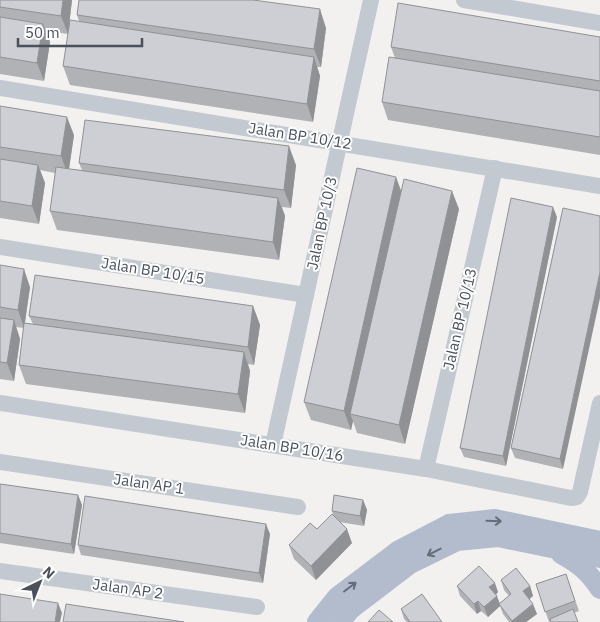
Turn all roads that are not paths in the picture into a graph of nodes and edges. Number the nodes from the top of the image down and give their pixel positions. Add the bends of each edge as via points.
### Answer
1 (371, 0) edge
2 (464, 0) edge
3 (525, 5) edge
4 (600, 23) edge
5 (0, 88) edge
6 (339, 142) junction
7 (495, 168) junction
8 (600, 186) edge
9 (0, 247) edge
10 (306, 295) junction
11 (0, 403) edge
12 (600, 403) edge
13 (273, 445) junction
14 (0, 462) edge
15 (426, 469) junction
16 (298, 507) dead end
17 (600, 541) edge
18 (551, 547) junction
19 (600, 558) edge
20 (0, 571) edge
21 (600, 589) edge
22 (257, 607) dead end
23 (317, 622) edge
24 (340, 622) edge

1 - 6 street, Jalan BP 10/3
2 - 3 street
3 - 4 street
5 - 6 street, Jalan BP 10/12
6 - 7 street, Jalan BP 10/12
6 - 10 street, Jalan BP 10/3
7 - 8 street, Jalan BP 10/12
7 - 15 street, Jalan BP 10/13
9 - 10 street, Jalan BP 10/15
10 - 13 street, Jalan BP 10/3
11 - 13 street, Jalan BP 10/16
12 - 15 street, Jalan BP 10/16 via 577,497
13 - 15 street, Jalan BP 10/16
14 - 16 street, Jalan AP 1
23 -> 17 main road via 337,597 399,550 449,524 495,519
18 - 19 main road
18 - 21 main road via 581,565
18 -> 24 main road via 498,537 457,540 410,564 351,609
20 - 22 street, Jalan AP 2

